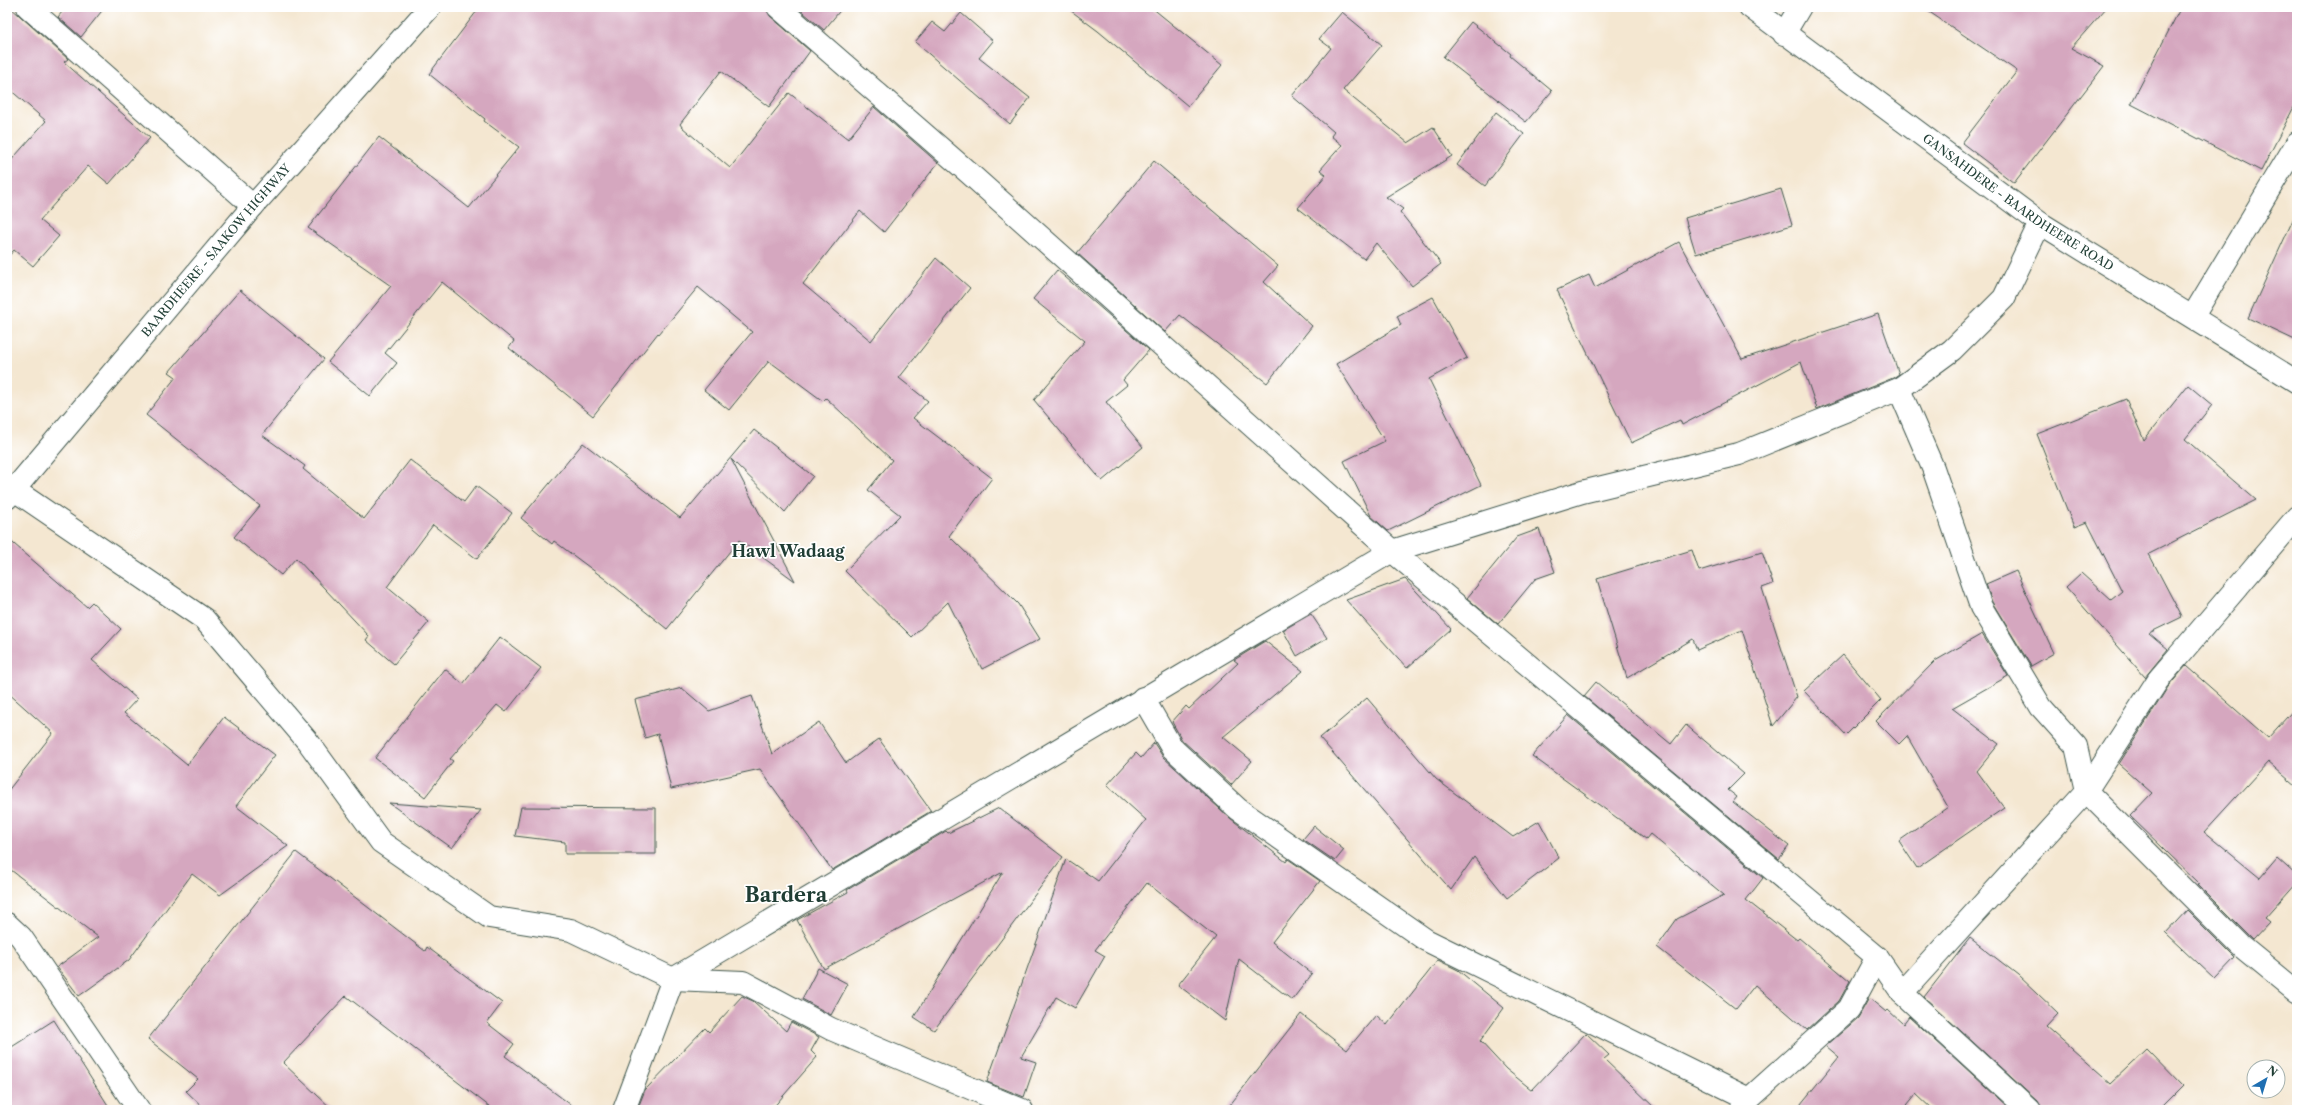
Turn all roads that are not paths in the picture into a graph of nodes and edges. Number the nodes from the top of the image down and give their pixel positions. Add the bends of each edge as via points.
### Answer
1 (28, 7) edge
2 (430, 7) edge
3 (778, 7) edge
4 (1750, 7) edge
5 (1800, 7) edge
6 (1784, 34) junction
7 (2297, 143) edge
8 (253, 206) junction
9 (2040, 223) junction
10 (2192, 316) junction
11 (2297, 382) edge
12 (1899, 390) junction
13 (10, 491) edge
14 (2297, 517) edge
15 (1392, 551) junction
16 (1143, 698) junction
17 (2086, 791) junction
18 (7, 924) edge
19 (1877, 957) junction
20 (674, 979) junction
21 (2297, 992) edge
22 (1902, 993) junction
23 (1745, 1104) edge
24 (139, 1110) edge
25 (624, 1110) edge
26 (1022, 1110) edge
27 (2029, 1110) edge

1 - 8 street
2 - 8 street, BAARDHEERE - SAAKOW HIGHWAY
3 - 15 street via 981,183
4 - 6 street, GANSAHDERE - BAARDHEERE ROAD
5 - 6 street
6 - 9 street, GANSAHDERE - BAARDHEERE ROAD
7 - 10 street
8 - 13 street, BAARDHEERE - SAAKOW HIGHWAY
9 - 10 street, GANSAHDERE - BAARDHEERE ROAD
9 - 12 street via 2004,298 1952,350
10 - 11 street, GANSAHDERE - BAARDHEERE ROAD
12 - 15 street via 1739,454 1582,492
12 - 17 street via 1933,468 1981,607 2041,707 2076,746
13 - 20 street via 204,619 309,743 381,842 489,917 571,930
14 - 17 street via 2158,680
15 - 16 street
15 - 19 street
16 - 20 street
16 - 23 street via 1172,748 1238,809 1426,940
17 - 21 street via 2242,947
17 - 22 street
18 - 24 street via 21,937
19 - 22 street
19 - 23 street via 1849,1009
20 - 25 street
20 - 26 street via 743,982 831,1030
22 - 27 street

